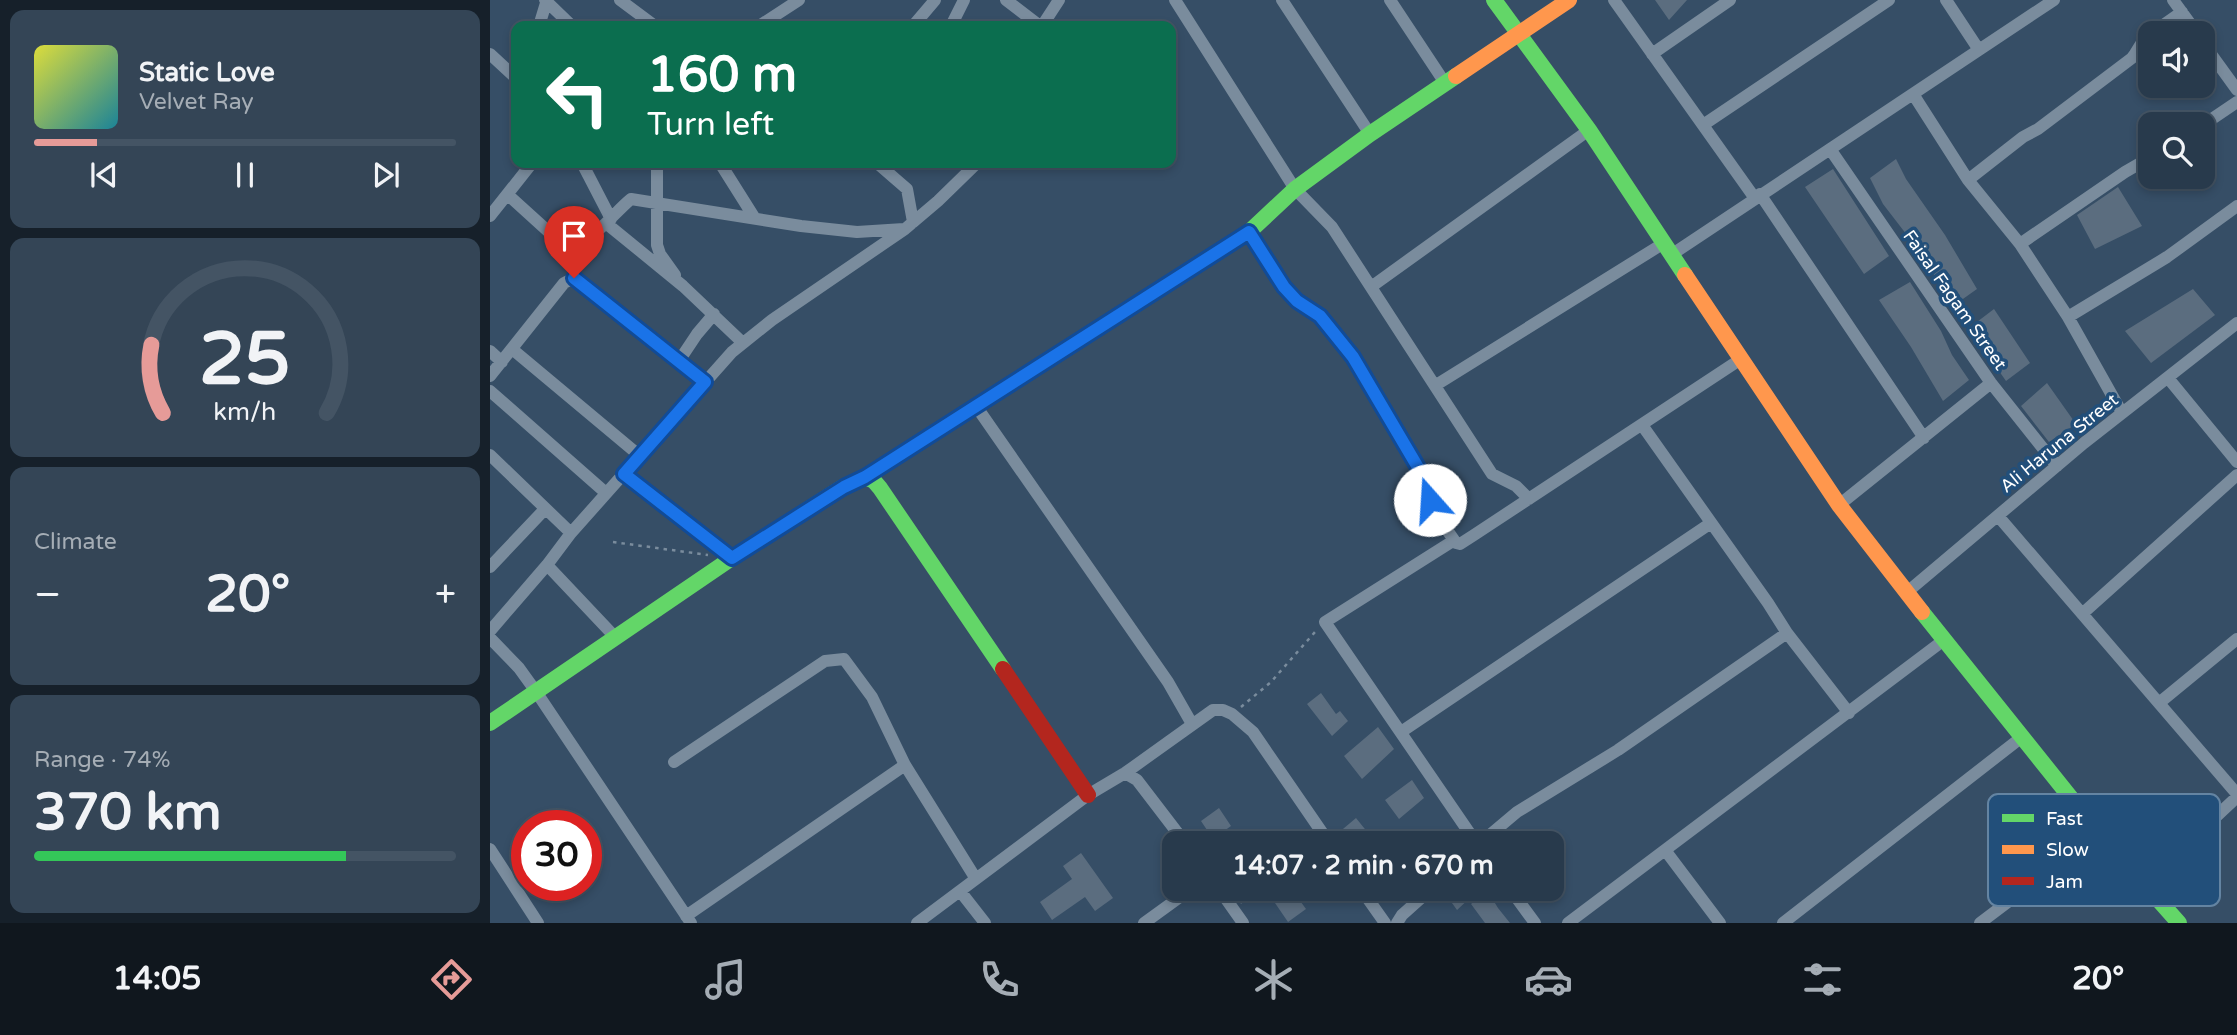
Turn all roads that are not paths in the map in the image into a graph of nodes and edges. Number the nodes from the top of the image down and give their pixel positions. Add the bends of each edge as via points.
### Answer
1 (620, 0) edge
2 (935, 0) edge
3 (964, 0) edge
4 (1006, 0) edge
5 (1059, 0) edge
6 (1175, 0) edge
7 (1282, 0) edge
8 (1390, 0) edge
9 (1569, 0) edge
10 (1614, 0) edge
11 (1730, 0) edge
12 (1889, 0) edge
13 (1946, 0) edge
14 (2054, 0) edge
15 (2173, 0) edge
16 (796, 1) edge
17 (546, 2) edge
18 (1501, 4) edge
19 (2182, 12) junction
20 (540, 21) edge
21 (567, 21) edge
22 (639, 21) edge
23 (766, 21) edge
24 (917, 21) edge
25 (954, 21) edge
26 (1034, 21) edge
27 (1044, 21) edge
28 (2169, 21) edge
29 (2188, 21) edge
30 (1517, 34) junction
31 (2138, 47) edge
32 (1979, 50) junction
33 (490, 54) edge
34 (1652, 54) junction
35 (2215, 60) edge
36 (511, 73) edge
37 (1445, 83) junction
38 (2237, 90) edge
39 (1913, 94) junction
40 (2237, 102) edge
41 (2215, 117) edge
42 (1703, 125) junction
43 (1589, 130) junction
44 (1370, 134) junction
45 (1830, 149) junction
46 (2138, 164) edge
47 (527, 168) edge
48 (584, 168) edge
49 (653, 168) edge
50 (723, 168) edge
51 (883, 168) edge
52 (972, 168) edge
53 (1968, 180) junction
54 (1295, 189) junction
55 (508, 195) junction
56 (1757, 196) junction
57 (656, 204) junction
58 (2237, 206) edge
59 (490, 216) edge
60 (754, 217) junction
61 (609, 221) junction
62 (909, 225) junction
63 (1249, 232) junction
64 (2020, 244) junction
65 (1667, 249) junction
66 (683, 286) junction
67 (1371, 287) junction
68 (714, 314) junction
69 (2067, 317) junction
70 (2237, 323) edge
71 (743, 343) junction
72 (512, 349) junction
73 (490, 352) edge
74 (1741, 359) junction
75 (679, 361) junction
76 (502, 362) junction
77 (490, 376) edge
78 (2168, 378) junction
79 (705, 382) junction
80 (1991, 383) junction
81 (1436, 385) junction
82 (490, 391) edge
83 (976, 406) junction
84 (2122, 414) junction
85 (1642, 425) junction
86 (1924, 438) junction
87 (490, 456) edge
88 (640, 456) junction
89 (2237, 462) edge
90 (2057, 467) junction
91 (624, 474) junction
92 (2237, 474) edge
93 (865, 477) junction
94 (606, 494) junction
95 (1529, 499) junction
96 (1839, 505) junction
97 (545, 509) junction
98 (1998, 516) junction
99 (1711, 523) junction
100 (571, 533) junction
101 (1453, 541) junction
102 (732, 558) junction
103 (547, 565) junction
104 (490, 567) edge
105 (1906, 593) junction
106 (2082, 614) junction
107 (490, 631) edge
108 (1787, 634) junction
109 (490, 638) edge
110 (616, 638) junction
111 (2237, 639) edge
112 (1944, 640) junction
113 (537, 693) junction
114 (2159, 703) junction
115 (1849, 712) junction
116 (490, 723) edge
117 (1192, 724) junction
118 (1401, 732) junction
119 (2022, 737) junction
120 (674, 762) dead end
121 (905, 765) junction
122 (1125, 773) junction
123 (2068, 794) edge
124 (1088, 795) junction
125 (2237, 796) edge
126 (2220, 812) edge
127 (1176, 831) edge
128 (1321, 831) edge
129 (1469, 831) edge
130 (1494, 831) edge
131 (490, 849) edge
132 (1665, 850) junction
133 (976, 879) junction
134 (960, 891) junction
135 (1174, 901) edge
136 (1227, 901) edge
137 (1369, 901) edge
138 (1418, 901) edge
139 (1519, 901) edge
140 (2002, 906) edge
141 (2164, 906) edge
142 (689, 919) edge
143 (538, 923) edge
144 (916, 923) edge
145 (985, 923) edge
146 (1144, 923) edge
147 (1243, 923) edge
148 (1385, 923) edge
149 (1397, 923) edge
150 (1535, 923) edge
151 (1568, 923) edge
152 (1720, 923) edge
153 (1783, 923) edge
154 (1980, 923) edge
155 (2179, 923) edge

1 - 22 street
2 - 24 street
3 - 25 street
4 - 26 street
5 - 27 street
6 - 54 street
7 - 44 street
8 - 37 street
9 - 30 street
10 - 34 street
11 - 34 street
12 - 42 street
13 - 32 street
14 - 32 street
15 - 19 street
16 - 23 street
17 - 20 street
17 - 21 street
18 - 30 street
19 - 28 street
19 - 29 street
30 - 37 street
30 - 43 street
31 - 53 street via 2132,58
32 - 39 street
33 - 36 street
34 - 42 street
35 - 38 street
37 - 44 street
39 - 45 street
39 - 53 street
40 - 41 street
42 - 56 street
43 - 65 street
43 - 67 street
44 - 54 street
45 - 56 street
45 - 80 street, Faisal Fagam Street
46 - 64 street
47 - 55 street
48 - 61 street
49 - 57 street
50 - 60 street
51 - 62 street via 907,189
52 - 62 street
53 - 64 street
54 - 63 street
54 - 67 street via 1332,227
55 - 59 street
55 - 61 street via 561,243 580,242
56 - 65 street
56 - 86 street
57 - 60 street
57 - 61 street via 631,199
57 - 66 street via 658,249
58 - 69 street via 2167,257
60 - 62 street via 857,232
61 - 66 street
62 - 71 street
63 - 83 street
63 - 101 street via 1284,287 1320,316 1353,357 1426,481 1434,511
64 - 69 street
65 - 74 street
65 - 81 street
66 - 68 street
67 - 81 street
68 - 71 street
68 - 75 street
69 - 84 street
70 - 78 street, Ali Haruna Street
71 - 79 street
72 - 75 street via 564,283 574,278
72 - 76 street
72 - 88 street
73 - 76 street
74 - 85 street
74 - 96 street
75 - 79 street
76 - 77 street
78 - 84 street, Ali Haruna Street
78 - 89 street
79 - 88 street
80 - 86 street
80 - 90 street, Faisal Fagam Street
81 - 95 street via 1492,474
82 - 94 street
83 - 93 street
83 - 117 street via 1168,682
84 - 90 street, Ali Haruna Street
85 - 95 street
85 - 99 street
86 - 96 street
87 - 97 street
88 - 91 street
90 - 98 street, Ali Haruna Street
91 - 94 street
91 - 102 street
92 - 106 street
93 - 102 street
93 - 124 street via 880,488
94 - 100 street
95 - 101 street via 1460,544
96 - 105 street
97 - 100 street
97 - 104 street
98 - 105 street, Ali Haruna Street
98 - 106 street
99 - 108 street
99 - 118 street
100 - 103 street
101 - 118 street via 1325,622
102 - 110 street
103 - 107 street
103 - 110 street
105 - 112 street
106 - 114 street
108 - 115 street
108 - 130 street
109 - 113 street
110 - 113 street
111 - 114 street
112 - 115 street
112 - 119 street
113 - 116 street
113 - 142 street
114 - 125 street
115 - 132 street
117 - 122 street
117 - 128 street via 1213,710 1232,714 1253,732
118 - 129 street
119 - 123 street
119 - 153 street
120 - 121 street via 825,661 844,659 872,697
121 - 133 street
121 - 142 street
122 - 124 street
122 - 127 street via 1137,780
124 - 133 street
125 - 126 street
131 - 143 street
132 - 151 street
132 - 152 street
133 - 134 street
134 - 144 street
134 - 145 street
135 - 146 street
136 - 147 street
137 - 148 street
138 - 149 street
139 - 150 street
140 - 154 street
141 - 155 street

